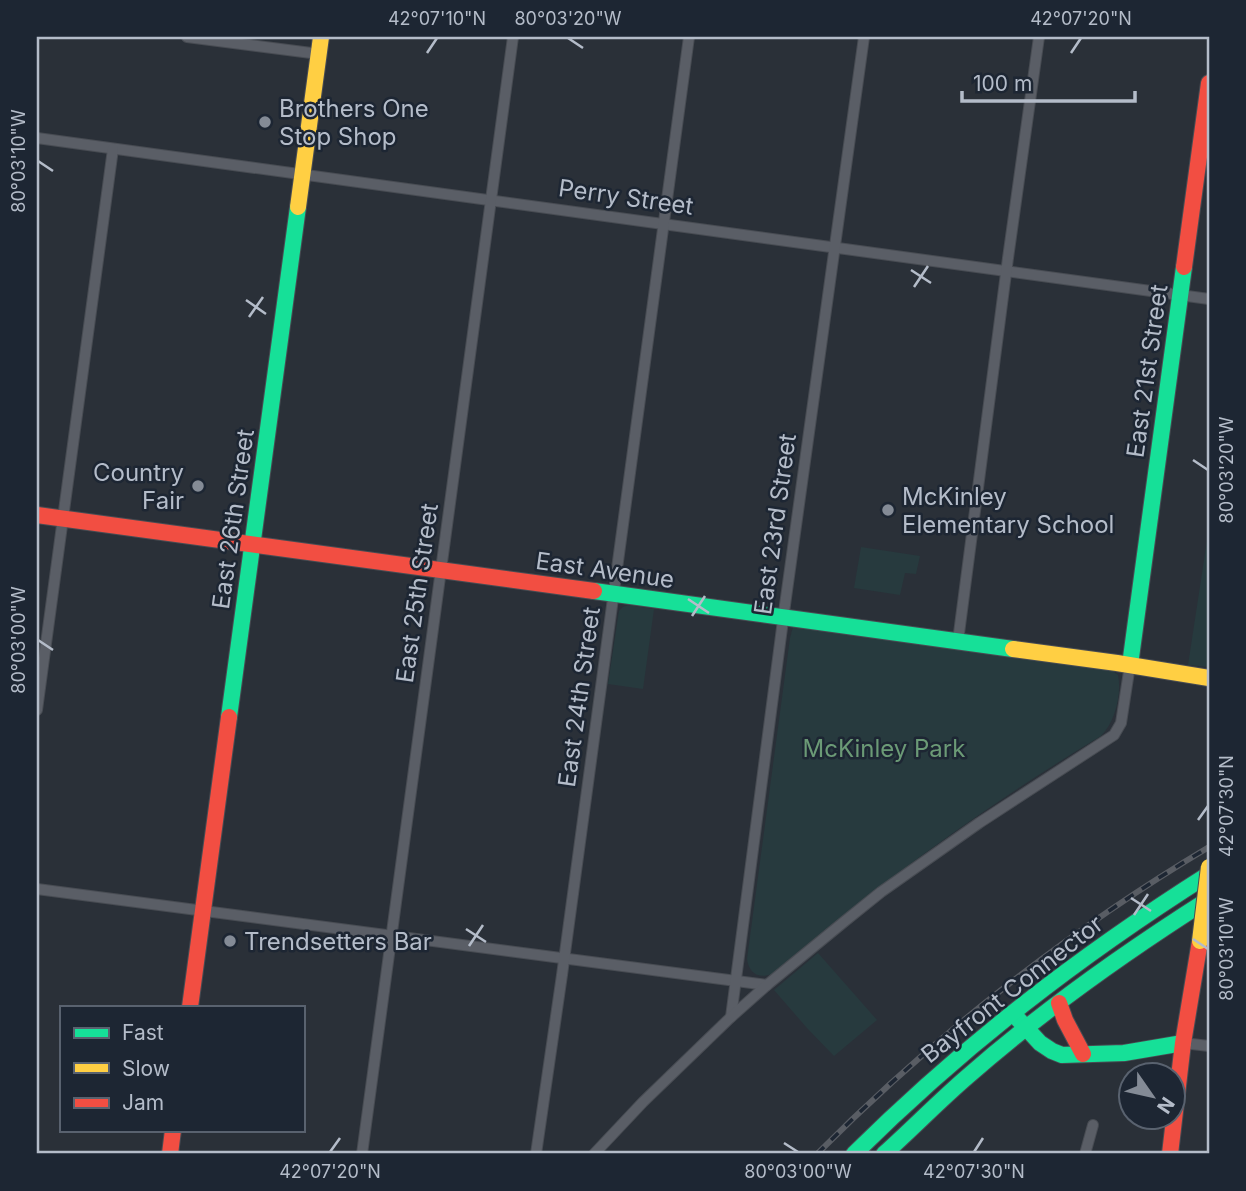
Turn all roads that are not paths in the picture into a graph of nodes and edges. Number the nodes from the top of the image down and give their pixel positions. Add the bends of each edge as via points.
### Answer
1 (187, 37) edge
2 (321, 37) edge
3 (513, 37) edge
4 (689, 37) edge
5 (864, 37) edge
6 (1039, 37) edge
7 (319, 54) junction
8 (1209, 83) edge
9 (37, 138) edge
10 (113, 149) junction
11 (302, 174) junction
12 (491, 200) junction
13 (664, 224) junction
14 (834, 247) junction
15 (1006, 271) junction
16 (1180, 295) junction
17 (1209, 299) edge
18 (37, 515) edge
19 (63, 519) junction
20 (252, 545) junction
21 (441, 571) junction
22 (614, 594) junction
23 (784, 617) junction
24 (958, 641) junction
25 (1130, 665) junction
26 (1209, 678) edge
27 (37, 710) edge
28 (1209, 867) edge
29 (1209, 874) edge
30 (37, 889) edge
31 (1209, 899) edge
32 (203, 911) junction
33 (392, 936) junction
34 (565, 959) junction
35 (737, 982) junction
36 (767, 985) junction
37 (1059, 1003) junction
38 (190, 1006) edge
39 (1012, 1013) junction
40 (732, 1017) junction
41 (1026, 1029) junction
42 (1183, 1043) junction
43 (1209, 1046) edge
44 (1083, 1054) junction
45 (1093, 1125) dead end
46 (173, 1132) edge
47 (170, 1154) edge
48 (362, 1154) edge
49 (536, 1154) edge
50 (594, 1154) edge
51 (854, 1154) edge
52 (884, 1154) edge
53 (1085, 1154) edge
54 (1170, 1154) edge

1 - 7 street
2 - 7 main road, East 26th Street
3 - 12 street, East 25th Street
4 - 13 street, East 24th Street
5 - 14 street, East 23rd Street
6 - 15 street
7 - 11 main road, East 26th Street
8 - 16 main road, East 21st Street
9 - 10 street, Perry Street
10 - 11 street, Perry Street
10 - 19 street
11 - 12 street, Perry Street
11 - 20 main road, East 26th Street
12 - 13 street, Perry Street
12 - 21 street, East 25th Street
13 - 14 street, Perry Street
13 - 22 street, East 24th Street
14 - 15 street, Perry Street
14 - 23 street, East 23rd Street
15 - 16 street, Perry Street
15 - 24 street
16 - 17 street, Perry Street
16 - 25 main road, East 21st Street
18 - 19 main road, East Avenue
19 - 20 main road, East Avenue
19 - 27 street
20 - 21 main road, East Avenue
20 - 32 main road, East 26th Street
21 - 22 main road, East Avenue
21 - 33 street, East 25th Street
22 - 23 main road, East Avenue
22 - 34 street, East 24th Street
23 - 24 main road, East Avenue
23 - 35 street, East 23rd Street
24 - 25 main road, East Avenue
25 - 26 main road, East Avenue
25 - 36 street via 1121,723 1114,735 881,892
28 - 42 main road, bridge
29 - 39 main road, Bayfront Connector
30 - 32 street
31 - 37 main road, Bayfront Connector
32 - 33 street
32 - 38 main road, East 26th Street
33 - 34 street
33 - 48 street, East 25th Street
34 - 35 street
34 - 49 street, East 24th Street
35 - 36 street
35 - 40 street, East 23rd Street
36 - 40 street
37 - 41 main road, Bayfront Connector
37 - 44 main road
39 - 41 main road
39 - 51 main road, Bayfront Connector
40 - 50 street
41 - 44 main road via 1052,1051
41 - 52 main road, Bayfront Connector
42 - 43 street
42 - 44 main road
42 - 54 main road
45 - 53 street
46 - 47 main road

